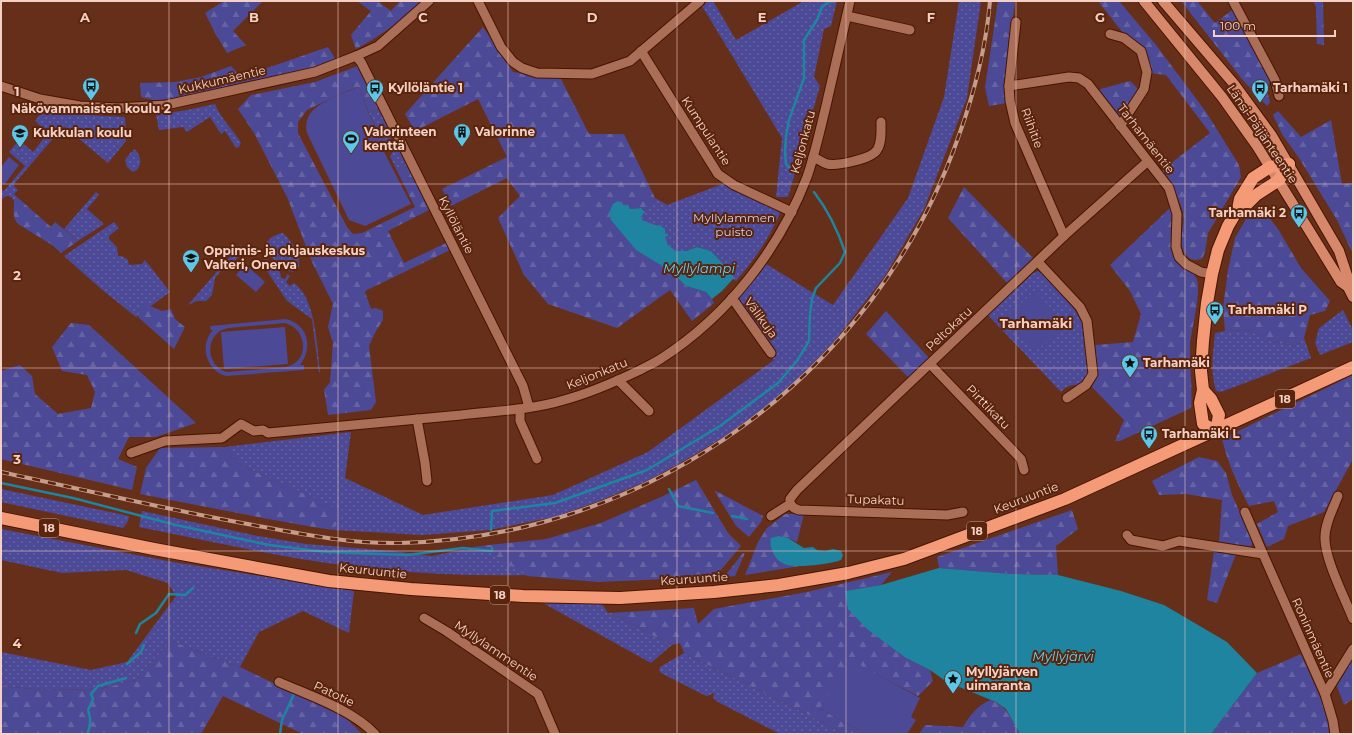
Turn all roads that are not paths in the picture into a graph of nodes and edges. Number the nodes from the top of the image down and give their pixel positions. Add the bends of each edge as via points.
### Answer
1 (429, 1) edge
2 (478, 1) edge
3 (700, 1) edge
4 (850, 1) edge
5 (1144, 1) edge
6 (1163, 1) edge
7 (1233, 1) edge
8 (846, 16) junction
9 (1016, 22) dead end
10 (910, 30) dead end
11 (1110, 34) dead end
12 (641, 51) junction
13 (356, 56) junction
14 (1, 86) edge
15 (1009, 86) junction
16 (1279, 96) dead end
17 (881, 122) dead end
18 (1120, 126) junction
19 (813, 158) junction
20 (1147, 162) junction
21 (1289, 164) junction
22 (1270, 167) junction
23 (1279, 180) junction
24 (1238, 209) junction
25 (792, 212) junction
26 (1064, 236) junction
27 (1038, 262) junction
28 (1212, 274) junction
29 (1348, 287) junction
30 (1353, 297) edge
31 (732, 298) junction
32 (771, 353) dead end
33 (930, 364) junction
34 (1353, 367) edge
35 (618, 380) junction
36 (1067, 398) dead end
37 (529, 407) junction
38 (518, 409) junction
39 (649, 411) dead end
40 (417, 419) junction
41 (1216, 430) junction
42 (131, 453) dead end
43 (537, 459) dead end
44 (1024, 470) dead end
45 (427, 481) dead end
46 (1338, 496) dead end
47 (790, 504) junction
48 (1, 509) edge
49 (963, 512) dead end
50 (1245, 512) dead end
51 (771, 516) dead end
52 (1, 518) edge
53 (1127, 535) dead end
54 (97, 538) junction
55 (1263, 554) junction
56 (424, 618) dead end
57 (1353, 619) edge
58 (1353, 649) edge
59 (279, 682) dead end
60 (1325, 694) junction
61 (375, 734) edge
62 (554, 734) edge
63 (1335, 734) edge

1 - 13 street, Kukkumäentie via 378,46
2 - 12 street via 501,48 513,62 538,73 592,74 630,61
3 - 12 street
4 - 8 street, Keljonkatu
5 - 22 main road, Länsi-Päijänteentie via 1222,96
6 - 21 main road, Länsi-Päijänteentie via 1234,84
7 - 16 street via 1275,80
8 - 10 street
8 - 19 street, Keljonkatu
9 - 15 street, Riihitie
11 - 18 street via 1124,38 1141,51 1146,72 1144,89
12 - 25 street, Kumpulantie via 718,174 734,185
13 - 14 street, Kukkumäentie via 315,72 166,105 118,108 80,106 40,99
13 - 37 street, Kyllöläntie via 523,386
15 - 18 street, Tarhamäentie via 1069,77 1079,78 1088,84
15 - 26 street, Riihitie via 1015,123
17 - 19 street via 880,144 874,154 841,164 828,164
18 - 20 street, Tarhamäentie
19 - 25 street, Keljonkatu
20 - 26 street, Peltokatu
20 - 28 street, Tarhamäentie via 1168,188 1173,201 1177,214 1176,246 1179,257 1201,272
21 - 22 highway
21 - 23 highway
21 - 29 main road, Länsi-Päijänteentie via 1339,251 1348,278
22 - 23 main road, Länsi-Päijänteentie
22 - 24 highway via 1253,178 1240,198
23 - 24 highway
23 - 29 main road, Länsi-Päijänteentie via 1341,282
24 - 28 highway via 1218,250
25 - 31 street, Keljonkatu via 768,252
26 - 27 street, Peltokatu
27 - 33 street, Peltokatu
27 - 36 street via 1080,307 1087,321 1093,374 1086,385
28 - 41 highway via 1203,341 1203,390 1200,403 1203,424
29 - 30 main road, Länsi-Päijänteentie
31 - 32 street, Välikuja
31 - 35 street, Keljonkatu via 702,328 661,359
33 - 44 street, Pirttikatu via 1021,459
33 - 47 street, Peltokatu via 797,490 790,499
34 - 41 highway, Keuruuntie / 18
35 - 37 street, Keljonkatu via 562,401
35 - 39 street
37 - 38 street, Keljonkatu
38 - 40 street, Keljonkatu
38 - 43 street via 520,421
40 - 42 street, Keljonkatu via 268,433 241,424 222,438 165,441
40 - 45 street
41 - 54 highway, Keuruuntie / 18 via 1065,499 904,559 848,573 779,585 714,592 620,598 523,596 411,589 329,581
46 - 57 street via 1327,524 1326,548
47 - 49 street, Tupakatu via 799,510 947,515
47 - 51 street, Peltokatu
48 - 54 highway
50 - 55 street, Roninmäentie
52 - 54 highway, Keuruuntie / 18
53 - 55 street via 1131,540 1163,546 1179,541
55 - 60 street, Roninmäentie
56 - 62 street, Myllylammentie via 538,694
58 - 60 street
59 - 61 street, Patotie via 353,716
60 - 63 street, Roninmäentie

